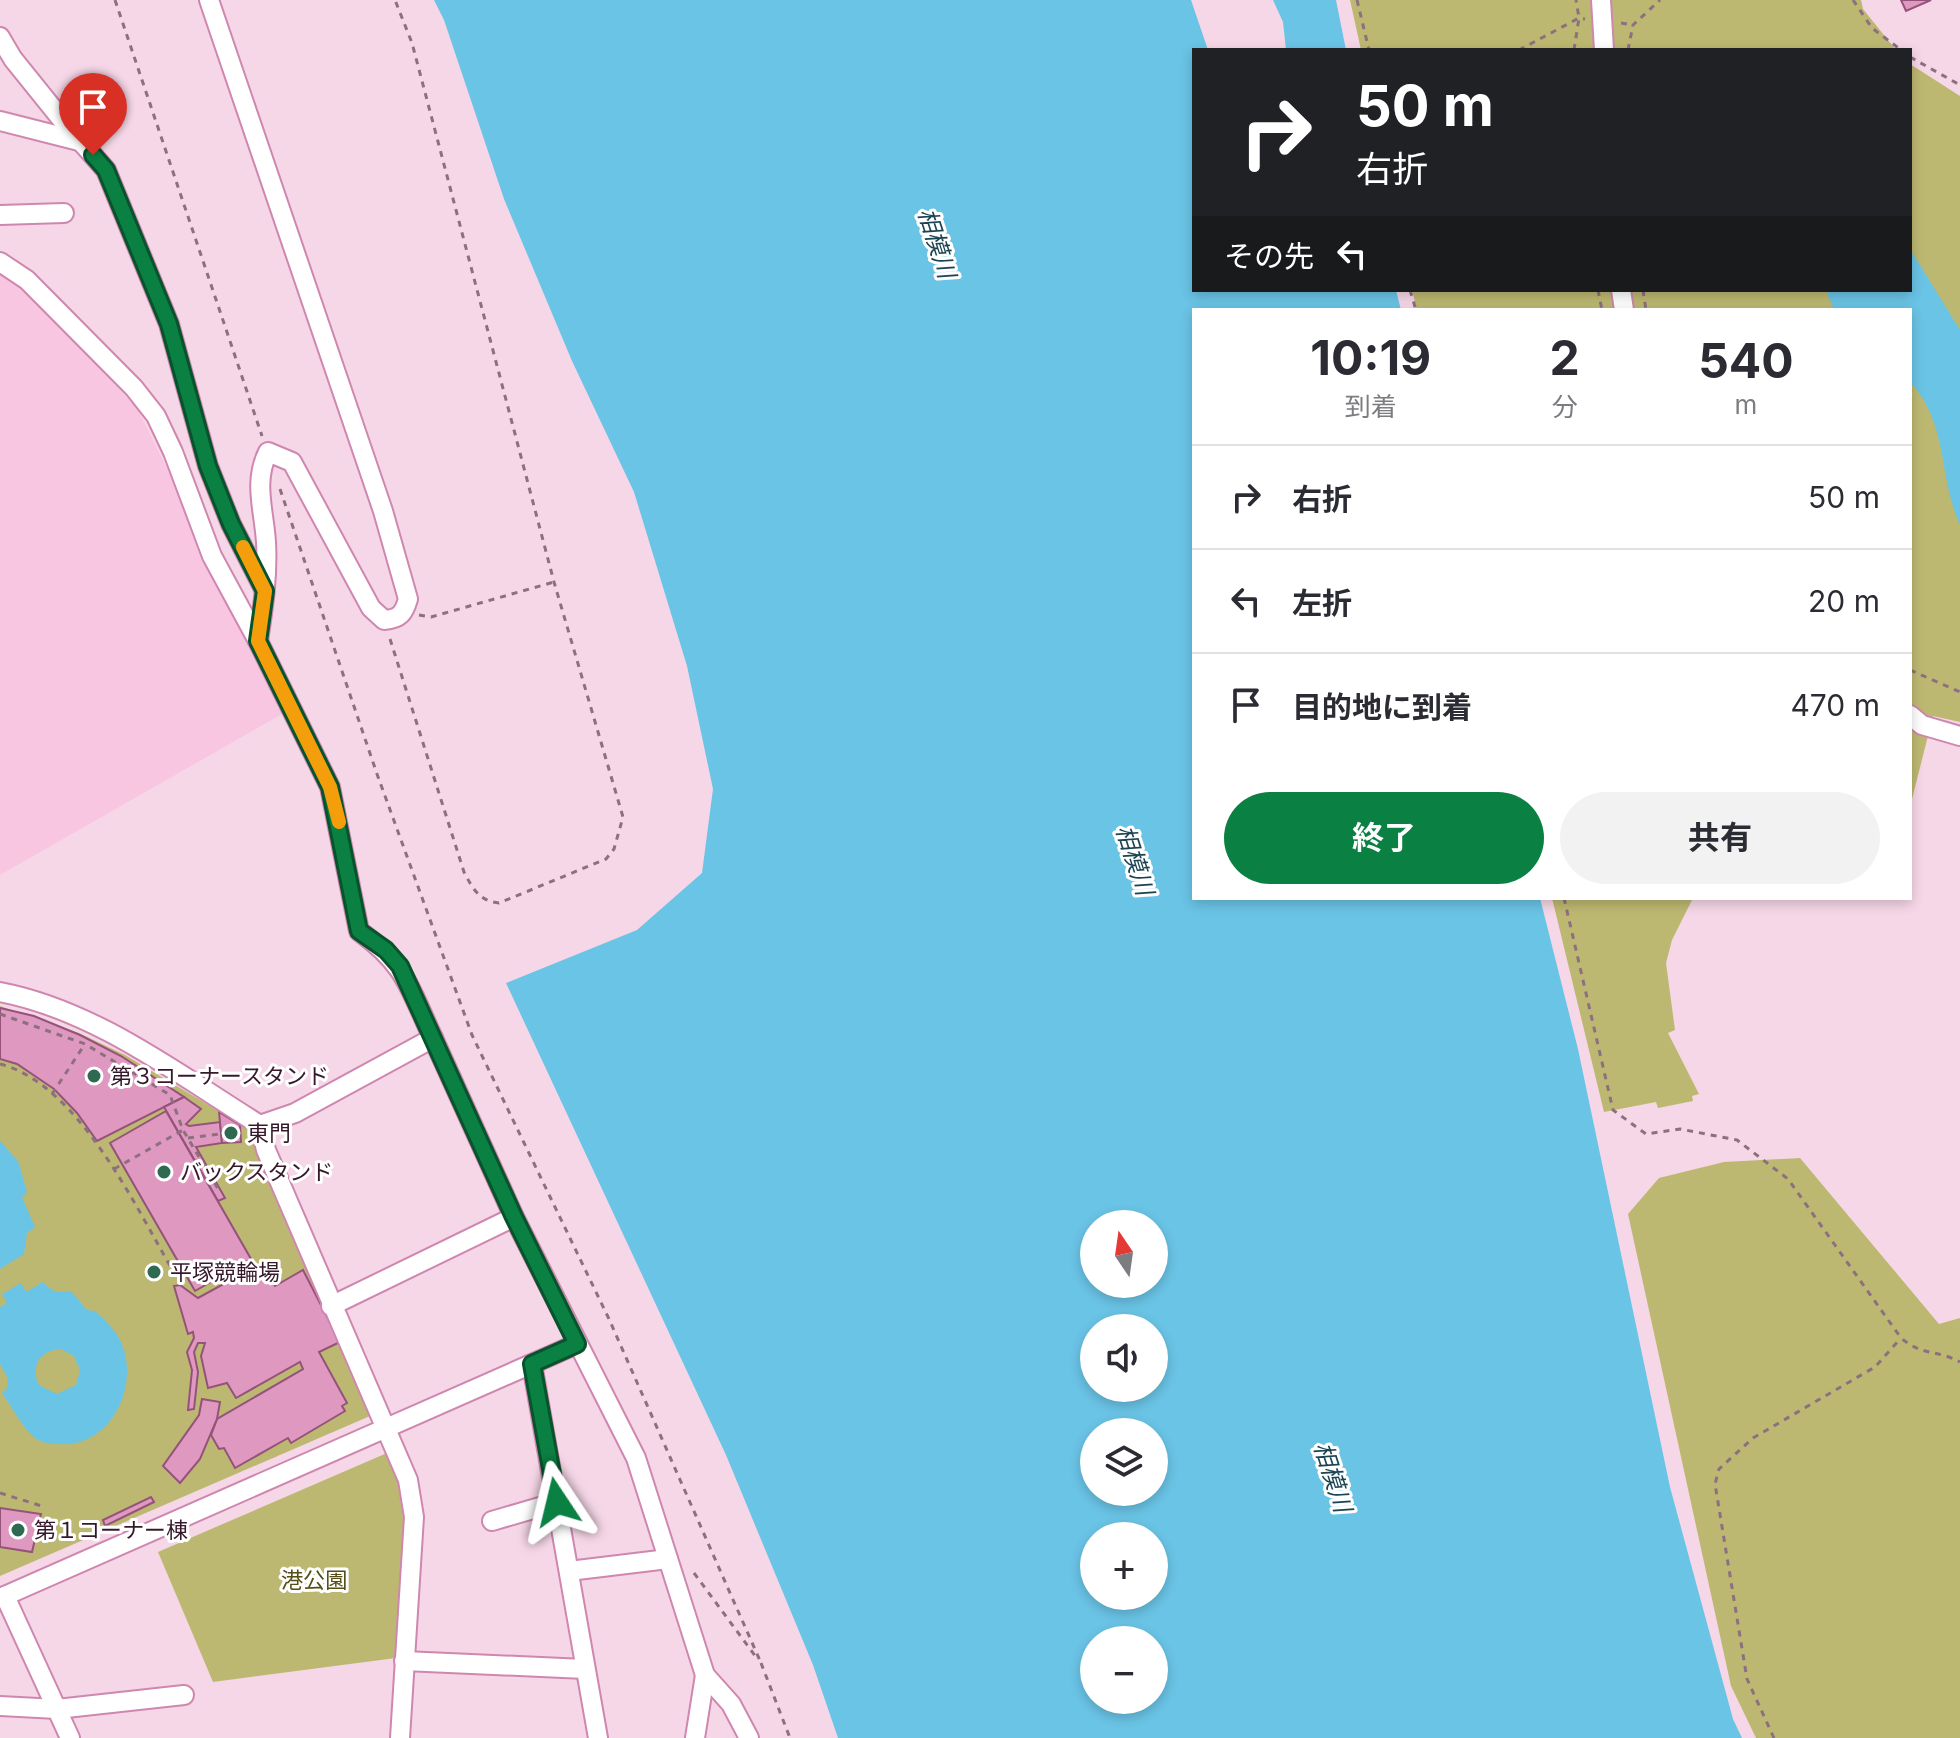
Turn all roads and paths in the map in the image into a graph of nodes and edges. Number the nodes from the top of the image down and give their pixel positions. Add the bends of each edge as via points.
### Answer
1 (115, 0) edge
2 (209, 0) edge
3 (395, 0) edge
4 (1357, 0) edge
5 (1576, 0) edge
6 (1601, 0) edge
7 (1660, 0) edge
8 (1853, 0) edge
9 (1579, 18) junction
10 (1591, 19) dead end
11 (1616, 21) dead end
12 (1633, 25) junction
13 (0, 37) edge
14 (1369, 48) edge
15 (1523, 48) edge
16 (1574, 48) edge
17 (1604, 48) edge
18 (1628, 48) edge
19 (1898, 48) edge
20 (1912, 58) edge
21 (1960, 85) edge
22 (0, 121) edge
23 (80, 141) junction
24 (64, 213) dead end
25 (0, 215) edge
26 (0, 262) edge
27 (268, 452) junction
28 (278, 481) dead end
29 (554, 582) junction
30 (265, 591) junction
31 (406, 608) junction
32 (384, 620) junction
33 (258, 641) junction
34 (1912, 671) edge
35 (1960, 692) edge
36 (1912, 717) edge
37 (1960, 736) edge
38 (1564, 900) edge
39 (0, 992) edge
40 (0, 1014) edge
41 (433, 1038) junction
42 (85, 1044) junction
43 (0, 1064) edge
44 (52, 1094) junction
45 (252, 1128) junction
46 (183, 1130) junction
47 (188, 1138) junction
48 (114, 1169) junction
49 (220, 1192) dead end
50 (514, 1217) junction
51 (172, 1269) dead end
52 (331, 1306) junction
53 (1901, 1338) junction
54 (577, 1344) junction
55 (1960, 1362) edge
56 (532, 1364) junction
57 (388, 1428) junction
58 (0, 1493) edge
59 (557, 1502) junction
60 (45, 1507) dead end
61 (492, 1521) dead end
62 (666, 1556) junction
63 (569, 1571) junction
64 (2, 1597) edge
65 (404, 1661) junction
66 (761, 1663) junction
67 (585, 1669) junction
68 (705, 1675) junction
69 (184, 1695) dead end
70 (0, 1706) edge
71 (57, 1709) junction
72 (70, 1738) edge
73 (400, 1738) edge
74 (598, 1738) edge
75 (695, 1738) edge
76 (749, 1738) edge
77 (790, 1738) edge
78 (1774, 1738) edge

1 - 27 path
2 - 31 street via 383,511 408,599
3 - 29 path via 412,43
4 - 14 path
5 - 9 path
6 - 17 street
7 - 12 path
8 - 19 path via 1872,28
9 - 10 path
9 - 15 path
9 - 16 path
11 - 12 path
12 - 18 path
13 - 23 street
20 - 21 path
22 - 23 street
23 - 30 street via 106,170 169,324 208,466
24 - 25 street
26 - 33 street via 27,280 156,416 212,556
27 - 30 street via 259,469
27 - 32 street via 292,462 371,608
28 - 66 path via 472,1035 609,1319
29 - 31 path via 431,617
29 - 32 path via 623,817 606,859 499,903 486,902 464,872
30 - 33 street
31 - 32 street via 395,619
33 - 41 street via 330,787 359,931 400,966
34 - 35 path
36 - 37 street
38 - 53 path via 1613,1110 1646,1134 1680,1129 1737,1140 1788,1179
39 - 45 street via 117,1036
40 - 42 path
41 - 45 street via 295,1113
41 - 50 street
42 - 44 path
42 - 46 path via 170,1095
43 - 44 path via 15,1068
44 - 48 path
45 - 47 path
45 - 52 street
46 - 47 path
46 - 48 path
47 - 49 path
48 - 51 path
50 - 52 street
50 - 54 street
52 - 57 street
53 - 55 path via 1916,1350
53 - 78 path via 1875,1367 1753,1438 1719,1469 1715,1484 1747,1679
54 - 56 street
54 - 62 street via 636,1458
56 - 57 street
56 - 59 street
57 - 64 street
57 - 65 street via 408,1480 414,1517
58 - 60 path
59 - 61 street
59 - 63 street
62 - 63 street
62 - 66 path via 689,1567
62 - 68 street
63 - 67 street
64 - 71 street
65 - 67 street
65 - 73 street
66 - 77 path
67 - 74 street
68 - 75 street
68 - 76 street via 731,1704
69 - 71 street
70 - 71 street
71 - 72 street

